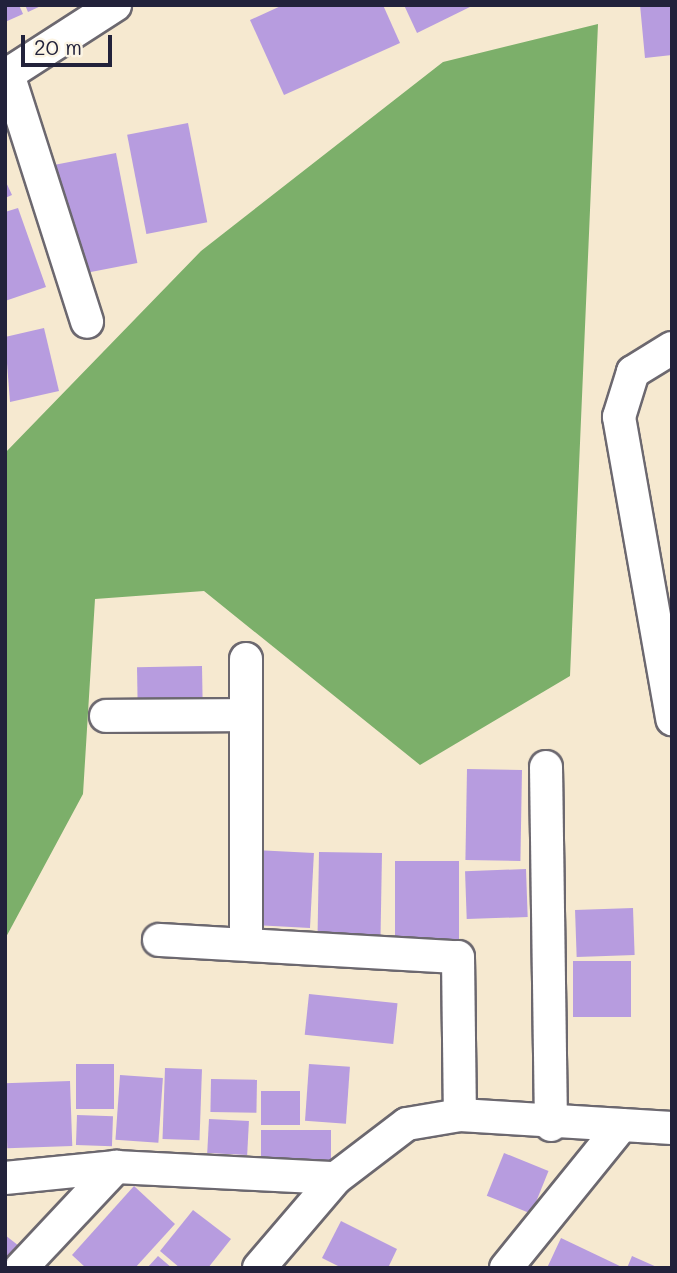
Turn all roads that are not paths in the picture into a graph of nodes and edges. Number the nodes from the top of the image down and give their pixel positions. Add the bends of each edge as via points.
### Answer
1 (99, 10) edge
2 (7, 75) edge
3 (87, 322) dead end
4 (672, 348) edge
5 (246, 659) dead end
6 (245, 715) junction
7 (106, 716) dead end
8 (672, 719) edge
9 (546, 767) dead end
10 (159, 940) dead end
11 (246, 944) junction
12 (460, 1115) junction
13 (551, 1125) junction
14 (622, 1125) junction
15 (672, 1128) edge
16 (116, 1167) junction
17 (5, 1178) edge
18 (336, 1178) junction
19 (21, 1268) edge
20 (260, 1268) edge
21 (506, 1268) edge

1 - 2 street
2 - 3 street
4 - 8 street via 633,372 619,417
5 - 6 street
6 - 7 street
6 - 11 street
9 - 13 street
10 - 11 street
11 - 12 street via 458,957
12 - 13 street
12 - 18 street via 407,1124
13 - 14 street
14 - 15 street
14 - 21 street
16 - 17 street
16 - 18 street
16 - 19 street
18 - 20 street

